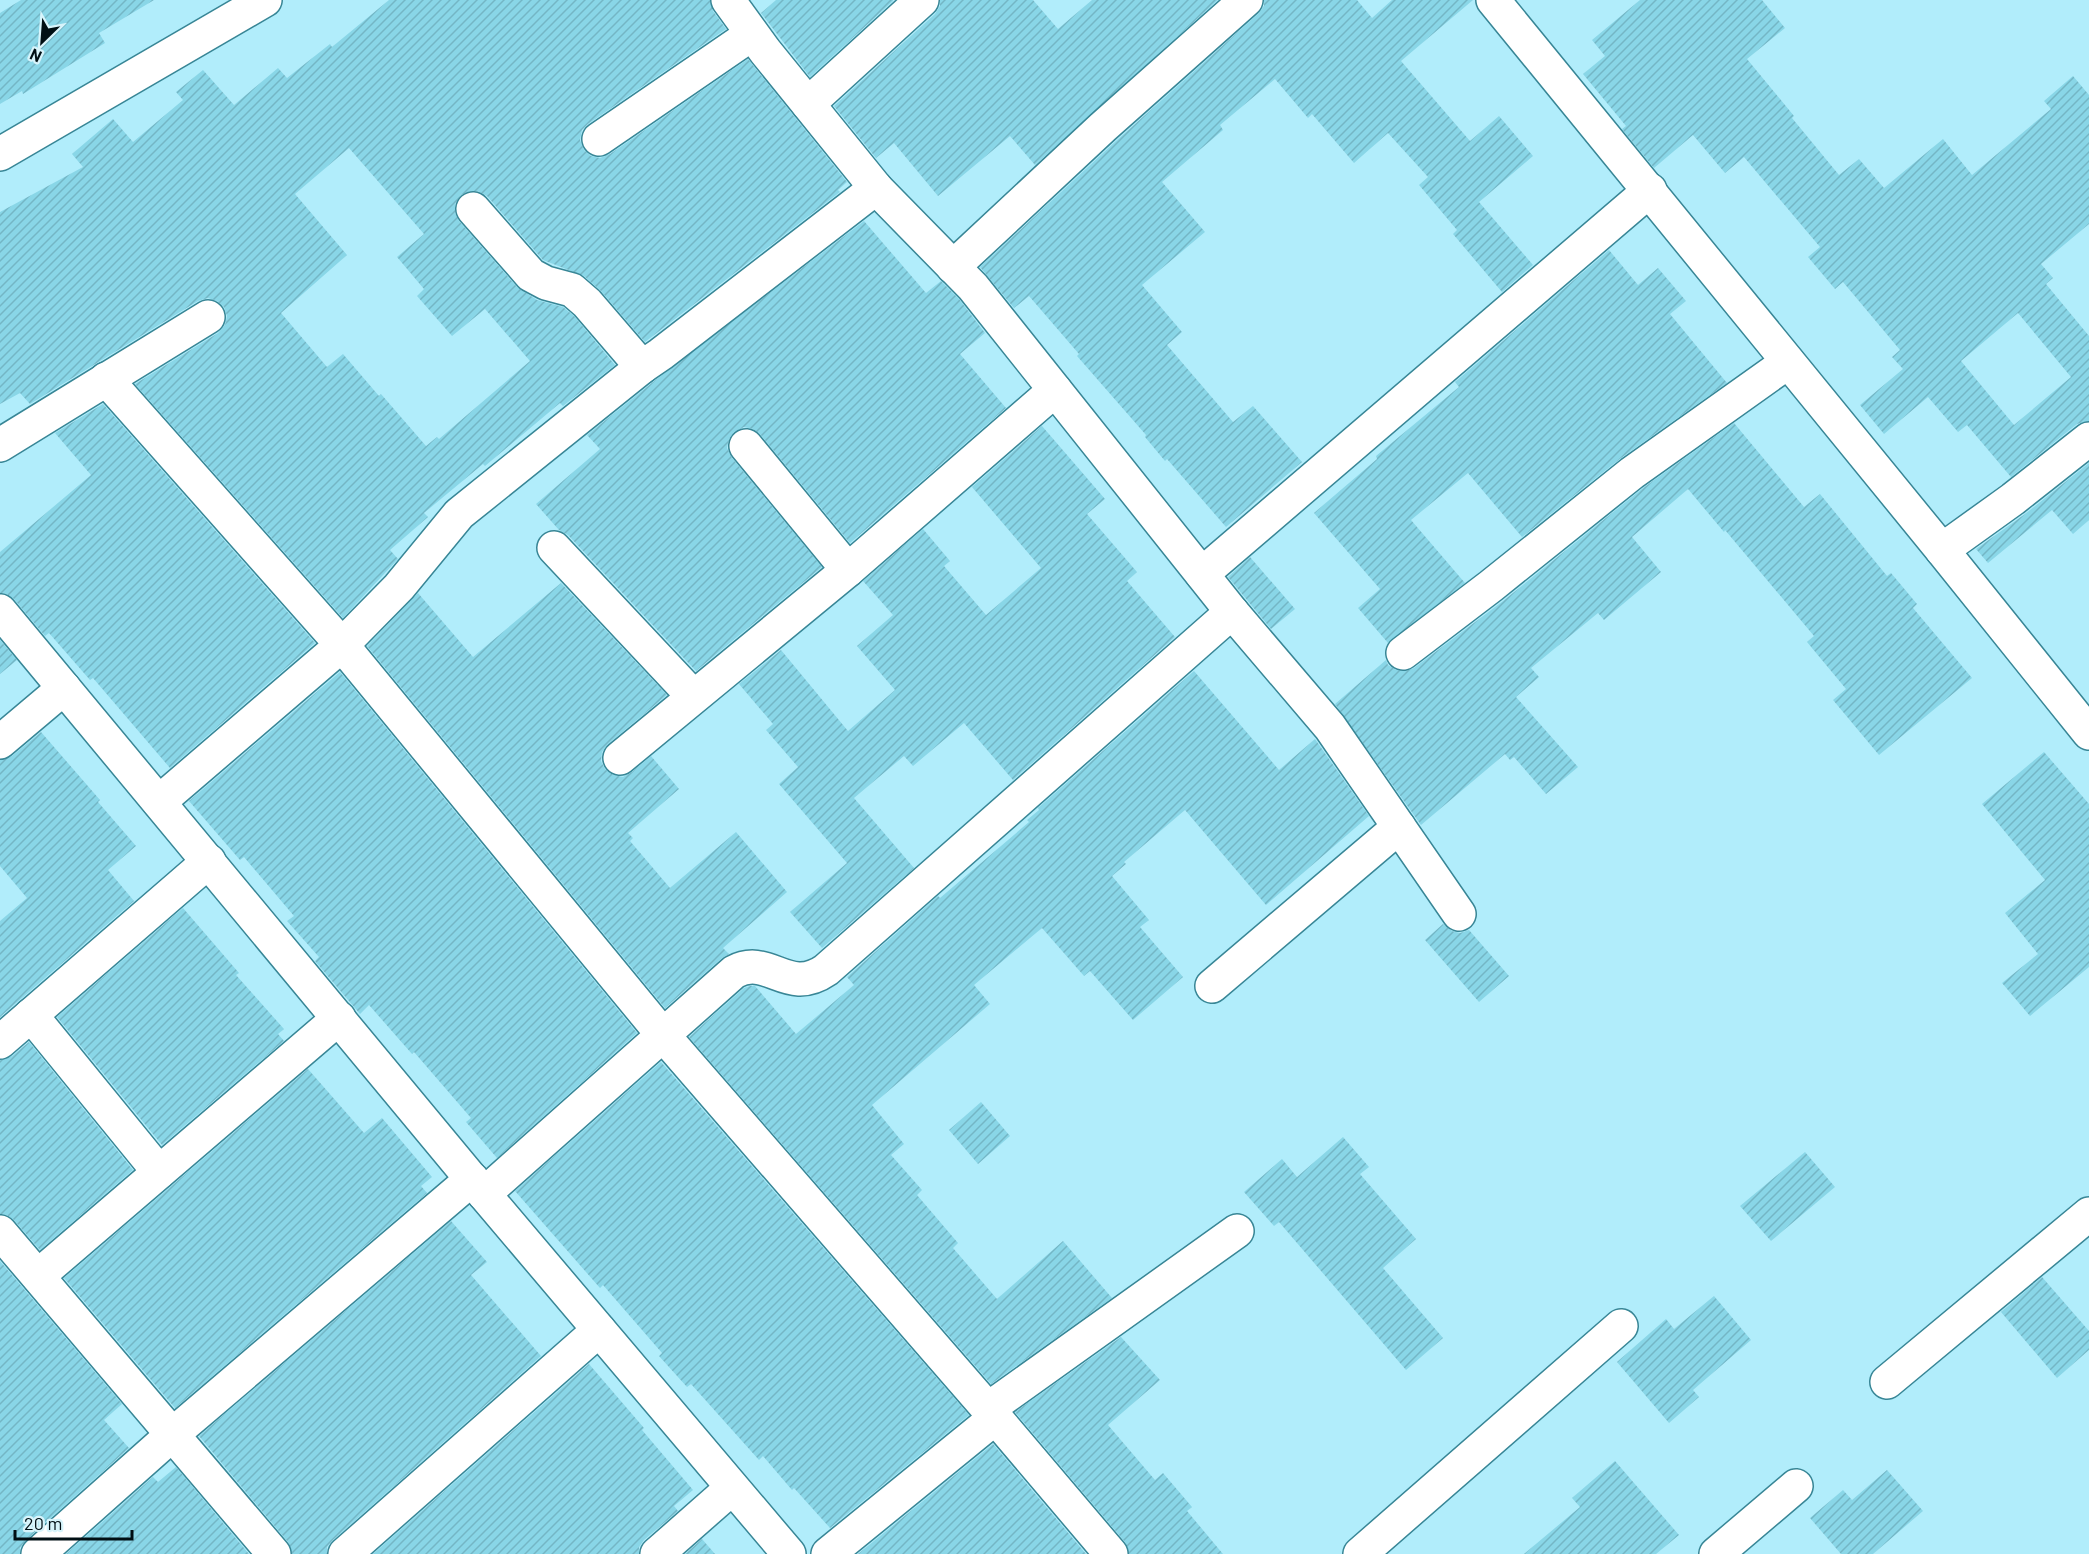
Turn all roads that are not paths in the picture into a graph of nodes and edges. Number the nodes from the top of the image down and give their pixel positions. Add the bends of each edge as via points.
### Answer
1 (265, 0) edge
2 (728, 0) edge
3 (922, 0) edge
4 (1246, 0) edge
5 (1493, 0) edge
6 (752, 34) junction
7 (808, 104) junction
8 (599, 139) dead end
9 (0, 154) edge
10 (876, 188) junction
11 (1650, 190) junction
12 (473, 209) dead end
13 (953, 267) junction
14 (208, 317) dead end
15 (1788, 362) junction
16 (642, 367) junction
17 (106, 379) junction
18 (1055, 390) junction
19 (2089, 439) edge
20 (0, 445) edge
21 (746, 446) dead end
22 (554, 548) dead end
23 (1942, 550) junction
24 (848, 570) junction
25 (1202, 574) junction
26 (0, 611) edge
27 (1232, 612) junction
28 (342, 645) junction
29 (1403, 653) dead end
30 (64, 688) junction
31 (693, 696) junction
32 (2089, 733) edge
33 (0, 742) edge
34 (620, 758) dead end
35 (159, 802) junction
36 (1399, 827) junction
37 (208, 861) junction
38 (1459, 914) dead end
39 (1212, 986) dead end
40 (31, 1015) junction
41 (339, 1018) junction
42 (663, 1035) junction
43 (0, 1042) edge
44 (159, 1172) junction
45 (478, 1186) junction
46 (2089, 1214) edge
47 (1237, 1231) dead end
48 (0, 1232) edge
49 (38, 1276) junction
50 (1621, 1326) dead end
51 (599, 1330) junction
52 (1887, 1382) dead end
53 (992, 1413) junction
54 (173, 1434) junction
55 (1796, 1485) dead end
56 (732, 1488) junction
57 (38, 1554) edge
58 (274, 1554) edge
59 (345, 1554) edge
60 (657, 1554) edge
61 (789, 1554) edge
62 (828, 1554) edge
63 (1111, 1554) edge
64 (1360, 1554) edge
65 (1716, 1554) edge

1 - 9 street
2 - 6 street
3 - 7 street
4 - 13 street
5 - 11 street
6 - 7 street
6 - 8 street
7 - 10 street
10 - 13 street
10 - 16 street
11 - 15 street
11 - 25 street
12 - 16 street via 531,275 572,290 587,303
13 - 18 street
14 - 17 street
15 - 23 street
15 - 29 street via 1632,473
16 - 28 street via 459,513 399,587
17 - 20 street
17 - 28 street
18 - 24 street
18 - 25 street
19 - 23 street
21 - 24 street
22 - 31 street
23 - 32 street
24 - 31 street
25 - 27 street
26 - 30 street
27 - 36 street via 1330,727
27 - 42 street via 826,970 797,980 762,968 742,968
28 - 35 street
28 - 42 street
30 - 33 street
30 - 35 street
31 - 34 street
35 - 37 street
36 - 38 street
36 - 39 street
37 - 40 street
37 - 41 street
40 - 43 street
40 - 44 street
41 - 44 street
41 - 45 street
42 - 45 street
42 - 53 street
44 - 49 street
45 - 51 street
45 - 54 street
46 - 52 street
47 - 53 street
48 - 49 street
49 - 54 street
50 - 64 street
51 - 56 street
51 - 59 street
53 - 62 street
53 - 63 street
54 - 57 street
54 - 58 street
55 - 65 street
56 - 60 street
56 - 61 street

